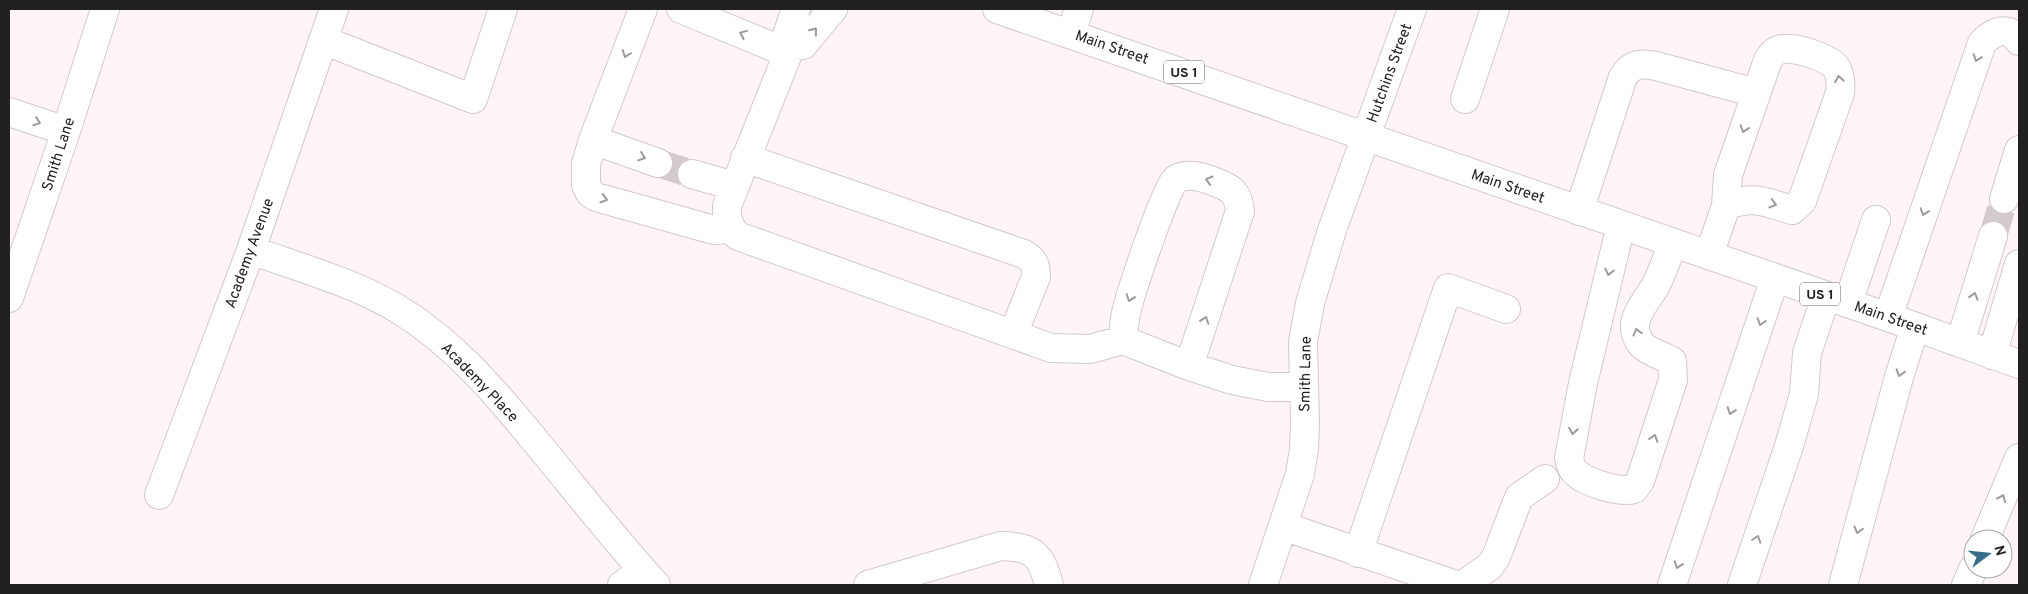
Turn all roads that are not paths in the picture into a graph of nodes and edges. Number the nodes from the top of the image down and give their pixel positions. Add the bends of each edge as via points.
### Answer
1 (104, 9) edge
2 (334, 9) edge
3 (503, 9) edge
4 (643, 9) edge
5 (681, 9) edge
6 (796, 9) edge
7 (833, 9) edge
8 (997, 9) edge
9 (1412, 9) edge
10 (1495, 9) edge
11 (1035, 15) edge
12 (1075, 21) edge
13 (2014, 27) edge
14 (323, 40) junction
15 (790, 49) junction
16 (1756, 93) junction
17 (1465, 99) dead end
18 (9, 112) edge
19 (66, 131) junction
20 (1366, 137) junction
21 (593, 140) junction
22 (2019, 150) edge
23 (745, 158) junction
24 (658, 163) tunnel mouth
25 (692, 174) tunnel mouth
26 (734, 186) junction
27 (2004, 199) tunnel mouth
28 (1726, 206) junction
29 (1579, 210) junction
30 (1876, 220) dead end
31 (1620, 225) junction
32 (730, 228) junction
33 (1993, 236) tunnel mouth
34 (1673, 243) junction
35 (251, 250) junction
36 (1709, 256) junction
37 (2019, 264) edge
38 (1775, 278) junction
39 (9, 296) edge
40 (1837, 299) junction
41 (1506, 309) dead end
42 (1888, 317) junction
43 (1915, 327) junction
44 (1013, 334) junction
45 (1123, 340) junction
46 (1960, 343) junction
47 (1992, 355) junction
48 (2019, 364) edge
49 (1189, 366) junction
50 (1303, 387) junction
51 (2019, 458) edge
52 (1545, 479) dead end
53 (159, 495) dead end
54 (1283, 526) junction
55 (1990, 529) edge
56 (1358, 553) junction
57 (640, 580) edge
58 (868, 585) edge
59 (1049, 585) edge
60 (1263, 585) edge
61 (1456, 585) edge
62 (1462, 585) edge
63 (1672, 585) edge
64 (1742, 585) edge
65 (1843, 585) edge

1 - 19 street, Smith Lane
2 - 14 street, Academy Avenue
3 - 14 street via 473,99
4 -> 21 street
15 -> 5 street
6 - 15 street via 787,35
15 -> 7 street via 802,45
8 - 11 street, Main Street / US 1
9 - 20 street, Hutchins Street
10 - 17 street
11 - 12 street, Main Street / US 1
12 - 20 street, Main Street / US 1
13 -> 42 street via 1990,35 1982,43
14 - 35 street, Academy Avenue
15 - 23 street
16 -> 28 street via 1728,175
28 -> 16 street via 1750,199 1792,210 1797,207 1809,182 1841,82 1835,66 1825,59 1802,51 1782,49 1768,60
16 - 29 street via 1656,66 1635,65 1624,77
18 -> 19 street
19 - 39 street, Smith Lane
20 - 29 street, Main Street / US 1
20 - 50 street, Smith Lane via 1310,303 1303,342
21 -> 24 street
21 -> 32 street via 585,178 590,193 596,197 714,230
22 - 27 street
23 - 26 street
23 - 44 street via 1024,254 1034,262 1036,277
25 - 26 street
26 - 32 street via 727,206
28 - 36 street
29 - 31 street, Main Street / US 1
30 - 40 street
31 - 34 street, Main Street / US 1
31 -> 34 street via 1569,458 1570,466 1584,478 1622,491 1634,489 1640,481 1673,380 1672,361 1642,347 1634,321 1656,284
32 - 44 street via 738,236
46 -> 33 street
34 - 36 street, Main Street / US 1
35 - 53 street, Academy Avenue
35 - 57 street, Academy Place via 338,281 398,309 462,358 496,394
36 - 38 street, Main Street / US 1
37 - 47 street
38 - 40 street, Main Street / US 1
38 -> 63 street
40 - 42 street, Main Street / US 1
64 -> 40 street via 1804,394 1807,353
41 - 56 street via 1448,288
42 - 43 street, Main Street / US 1
43 - 46 street, Main Street / US 1
43 -> 65 street
44 - 45 street via 1051,348 1090,349
45 - 49 street
49 -> 45 street via 1240,211 1235,193 1220,183 1185,176 1172,183 1127,309
46 - 47 street, Main Street / US 1
47 - 48 street, Main Street / US 1
49 - 50 street via 1250,385
50 - 54 street, Smith Lane via 1304,449 1300,474
55 -> 51 street
52 - 62 street via 1519,497 1490,566
54 - 56 street
54 - 60 street, Smith Lane
56 - 61 street
58 - 59 street via 1001,546 1020,546 1032,552 1040,562

